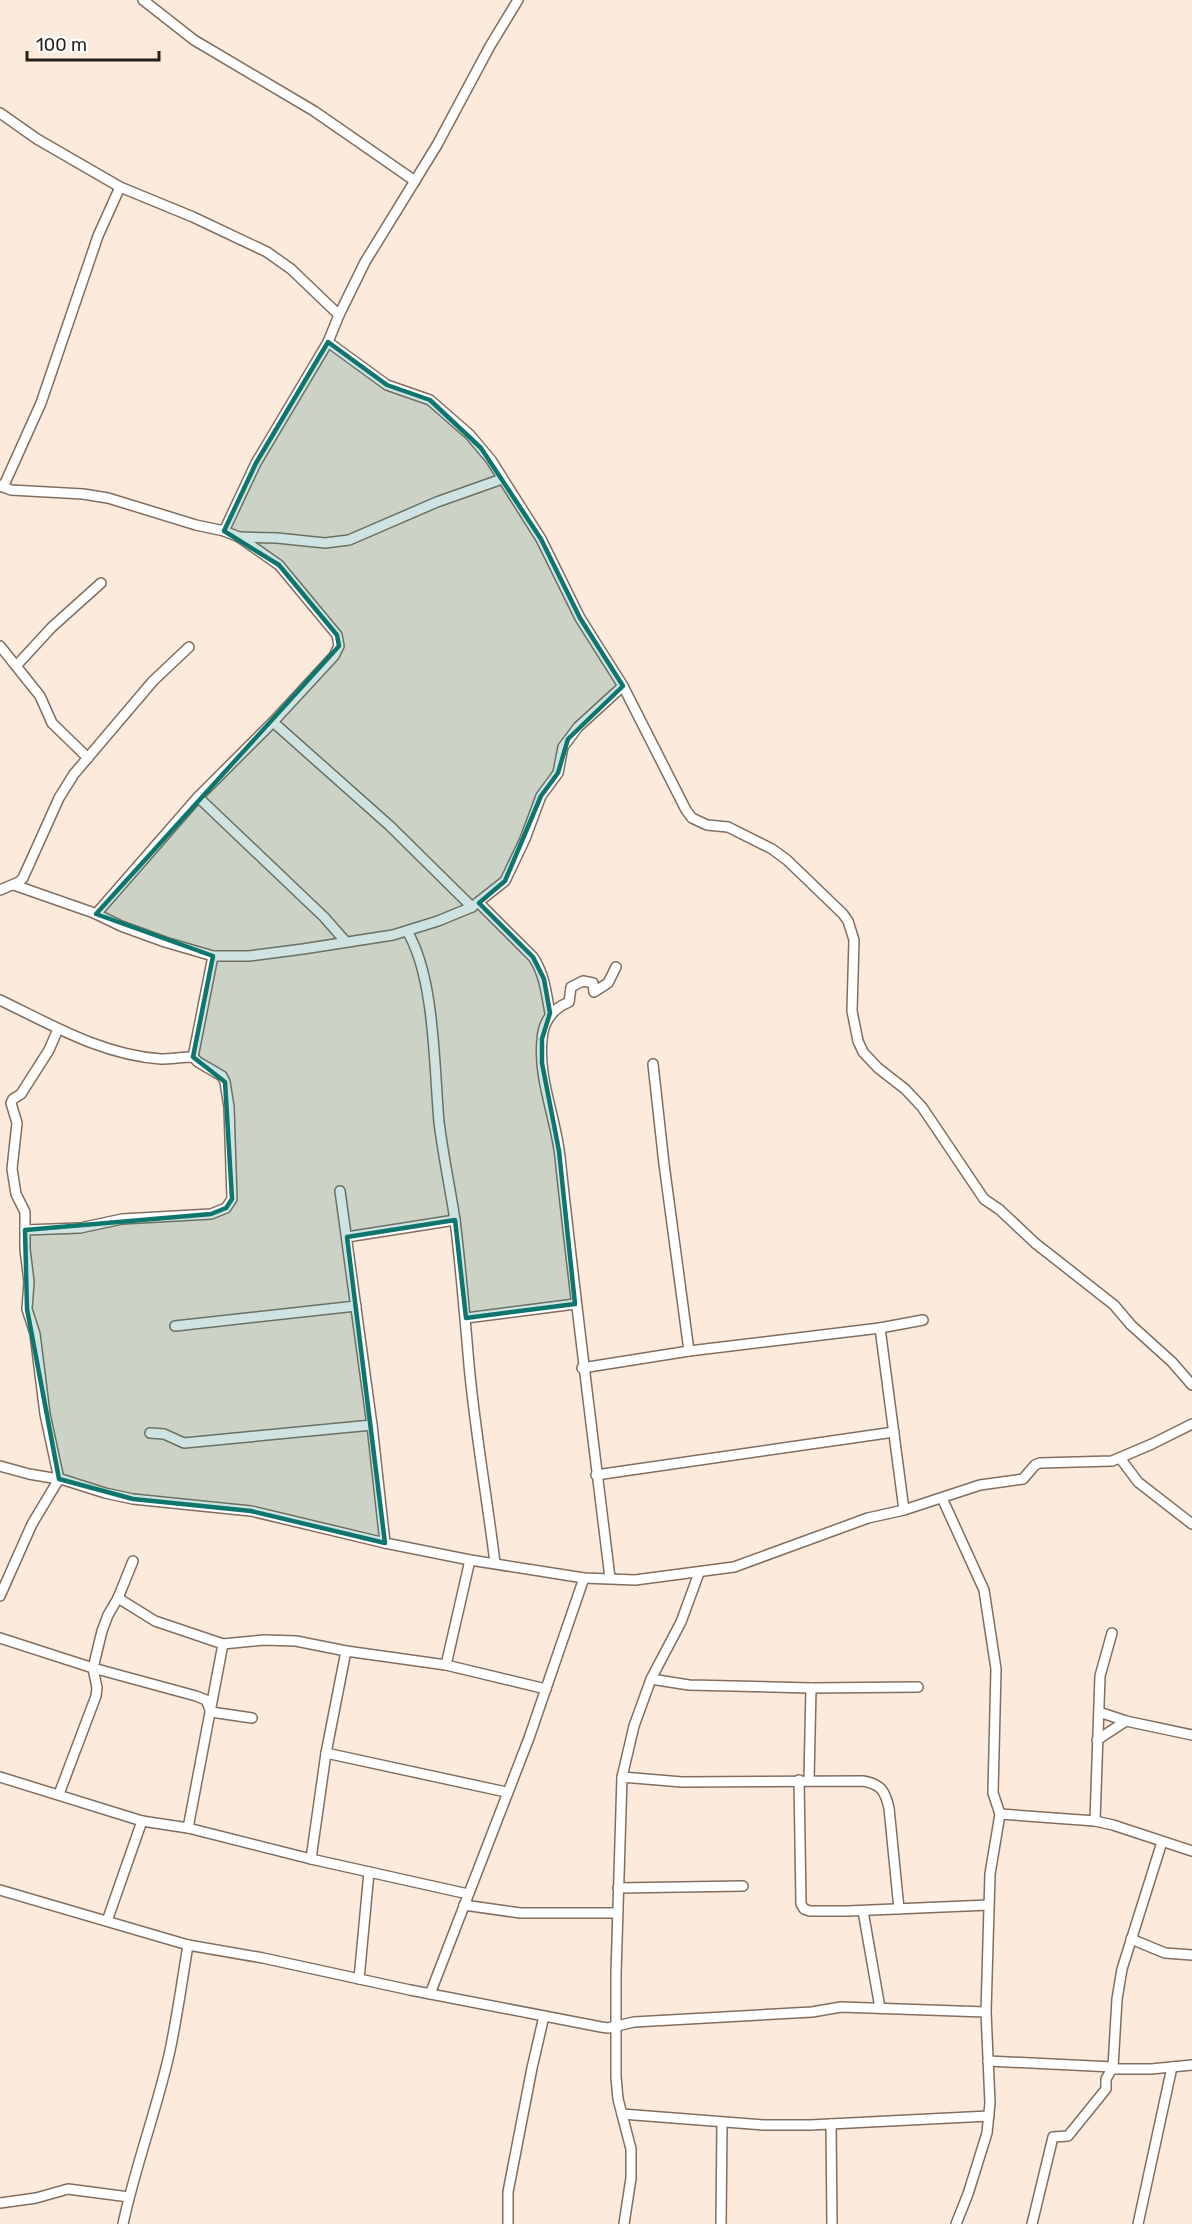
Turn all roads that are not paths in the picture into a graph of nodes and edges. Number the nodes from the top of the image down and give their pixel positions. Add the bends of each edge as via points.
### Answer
1 (143, 0) edge
2 (518, 0) edge
3 (0, 114) edge
4 (415, 181) junction
5 (120, 187) junction
6 (339, 315) junction
7 (328, 342) junction
8 (502, 479) junction
9 (1, 486) edge
10 (224, 531) junction
11 (239, 537) junction
12 (101, 583) dead end
13 (0, 646) edge
14 (189, 647) dead end
15 (16, 666) junction
16 (623, 686) junction
17 (273, 722) junction
18 (88, 758) junction
19 (198, 797) junction
20 (14, 885) junction
21 (0, 890) edge
22 (476, 905) junction
23 (96, 914) junction
24 (407, 931) junction
25 (346, 942) junction
26 (213, 956) junction
27 (616, 967) dead end
28 (0, 1000) edge
29 (550, 1013) junction
30 (58, 1029) junction
31 (193, 1057) junction
32 (653, 1064) dead end
33 (340, 1191) dead end
34 (455, 1220) junction
35 (26, 1230) junction
36 (348, 1237) junction
37 (575, 1304) junction
38 (356, 1306) junction
39 (466, 1318) junction
40 (923, 1320) dead end
41 (176, 1326) dead end
42 (880, 1328) junction
43 (689, 1351) junction
44 (582, 1368) junction
45 (1192, 1385) edge
46 (1192, 1424) edge
47 (372, 1425) junction
48 (894, 1432) junction
49 (150, 1433) dead end
50 (1120, 1458) junction
51 (0, 1466) edge
52 (596, 1475) junction
53 (59, 1479) junction
54 (942, 1498) junction
55 (904, 1510) junction
56 (1192, 1524) edge
57 (385, 1543) junction
58 (470, 1560) junction
59 (133, 1561) dead end
60 (495, 1563) junction
61 (699, 1573) junction
62 (584, 1578) junction
63 (610, 1578) junction
64 (0, 1596) edge
65 (118, 1598) junction
66 (1112, 1633) dead end
67 (0, 1638) edge
68 (223, 1644) junction
69 (346, 1651) junction
70 (446, 1665) junction
71 (93, 1668) junction
72 (651, 1679) junction
73 (811, 1688) junction
74 (918, 1688) dead end
75 (546, 1689) junction
76 (211, 1712) junction
77 (1099, 1712) junction
78 (252, 1718) dead end
79 (1126, 1721) junction
80 (1192, 1735) edge
81 (1097, 1740) junction
82 (326, 1753) junction
83 (0, 1777) edge
84 (622, 1777) junction
85 (804, 1780) junction
86 (506, 1792) junction
87 (59, 1794) junction
88 (1000, 1814) junction
89 (142, 1821) junction
90 (1095, 1821) junction
91 (188, 1828) junction
92 (1162, 1842) junction
93 (1192, 1851) edge
94 (311, 1859) junction
95 (369, 1872) junction
96 (743, 1886) dead end
97 (618, 1888) junction
98 (0, 1890) edge
99 (468, 1894) junction
100 (464, 1905) junction
101 (989, 1905) junction
102 (899, 1909) junction
103 (863, 1911) junction
104 (617, 1913) junction
105 (107, 1921) junction
106 (1131, 1939) junction
107 (188, 1945) junction
108 (1192, 1955) edge
109 (359, 1979) junction
110 (430, 1994) junction
111 (880, 2008) junction
112 (986, 2012) junction
113 (544, 2016) junction
114 (616, 2026) junction
115 (988, 2061) junction
116 (1192, 2065) edge
117 (1113, 2067) junction
118 (1172, 2067) junction
119 (622, 2114) junction
120 (988, 2116) junction
121 (722, 2123) junction
122 (831, 2124) junction
123 (129, 2197) junction
124 (0, 2203) edge
125 (123, 2224) edge
126 (508, 2224) edge
127 (624, 2224) edge
128 (722, 2224) edge
129 (832, 2224) edge
130 (957, 2224) edge
131 (1032, 2224) edge
132 (1138, 2224) edge

1 - 4 street via 194,39 314,111
2 - 4 street
3 - 5 street
4 - 6 street via 365,262
5 - 6 street via 267,252 291,269
5 - 9 street via 102,226 41,403
6 - 7 street
7 - 8 street via 387,385 430,400 444,411 491,460
7 - 10 street via 256,464
8 - 11 street via 349,540 325,543
8 - 16 street via 541,539 579,618
9 - 10 street via 108,498
10 - 11 street
11 - 17 street via 279,565 339,641 334,656
12 - 15 street
13 - 15 street
14 - 18 street via 153,681
15 - 18 street via 39,696 52,723
16 - 22 street via 568,739 558,772 541,796 505,881
16 - 45 street via 692,818 714,827 728,827 772,849 802,873 848,921 854,940 855,1030 871,1062 927,1112 984,1199 1114,1305
17 - 19 street
17 - 22 street
18 - 20 street via 59,798 23,878
19 - 23 street
19 - 25 street
20 - 21 street
20 - 23 street
22 - 24 street
22 - 29 street via 540,967
23 - 26 street
24 - 25 street
24 - 34 street via 416,944 425,979 439,1124
25 - 26 street via 249,956
26 - 31 street
27 - 29 street via 608,983 594,992 593,983 584,981 571,987 569,1002
28 - 30 street
29 - 37 street via 542,1039 542,1063 559,1151
30 - 31 street via 126,1054 162,1059
30 - 35 street via 49,1050 11,1104 17,1124 12,1175 25,1212
31 - 35 street via 225,1082 232,1163 232,1199 226,1208 211,1214
32 - 43 street
33 - 36 street
34 - 36 street
34 - 39 street
35 - 53 street via 27,1309
36 - 38 street
37 - 39 street
37 - 44 street
38 - 41 street
38 - 47 street
39 - 60 street
40 - 42 street
42 - 43 street
42 - 48 street
43 - 44 street
44 - 52 street
46 - 50 street
47 - 49 street via 184,1443
47 - 57 street
48 - 52 street
48 - 55 street
50 - 54 street via 1099,1463 1040,1463 1023,1479 980,1485
50 - 56 street via 1138,1482
51 - 53 street
52 - 63 street
53 - 57 street via 133,1499 252,1511
53 - 64 street via 32,1524
54 - 55 street
54 - 88 street via 984,1590 996,1669 993,1793
55 - 61 street via 867,1518 734,1568
57 - 58 street
58 - 60 street
58 - 70 street
59 - 65 street
60 - 62 street
61 - 63 street via 635,1580
61 - 72 street via 681,1622
62 - 63 street
62 - 75 street
65 - 68 street via 155,1621
65 - 71 street via 105,1623
66 - 77 street via 1100,1676
67 - 71 street
68 - 69 street via 296,1641
68 - 76 street
69 - 70 street
69 - 82 street
70 - 75 street
71 - 76 street via 196,1696 206,1700
71 - 87 street via 96,1696
72 - 73 street via 689,1685
72 - 84 street
73 - 74 street
73 - 85 street
75 - 86 street
76 - 78 street
76 - 91 street
77 - 79 street
77 - 81 street
79 - 80 street
79 - 81 street
81 - 90 street
82 - 86 street
82 - 94 street
83 - 87 street
84 - 85 street via 682,1782
84 - 97 street
85 - 102 street via 863,1781 878,1785 885,1793
85 - 103 street via 801,1904 810,1911
86 - 99 street
87 - 89 street
88 - 90 street
88 - 101 street
89 - 91 street
89 - 105 street
90 - 92 street
91 - 94 street
92 - 93 street
92 - 106 street
94 - 95 street
95 - 99 street
95 - 109 street
96 - 97 street
97 - 104 street
98 - 105 street
99 - 100 street
100 - 104 street via 520,1912
100 - 110 street
101 - 102 street
101 - 112 street
102 - 103 street
103 - 111 street
104 - 114 street
105 - 107 street
106 - 108 street via 1165,1953
106 - 117 street via 1117,1999
107 - 109 street
107 - 123 street via 170,2053
109 - 110 street
110 - 113 street
111 - 112 street
111 - 114 street via 841,2007
112 - 115 street
113 - 114 street via 601,2027
113 - 126 street via 508,2192
114 - 119 street via 616,2077
115 - 117 street
115 - 120 street
116 - 118 street
117 - 118 street
117 - 131 street via 1106,2079 1106,2089 1068,2136 1053,2137
118 - 132 street
119 - 121 street
119 - 127 street via 631,2149
120 - 122 street
120 - 130 street via 987,2133
121 - 122 street
121 - 128 street
122 - 129 street
123 - 124 street via 68,2189
123 - 125 street

